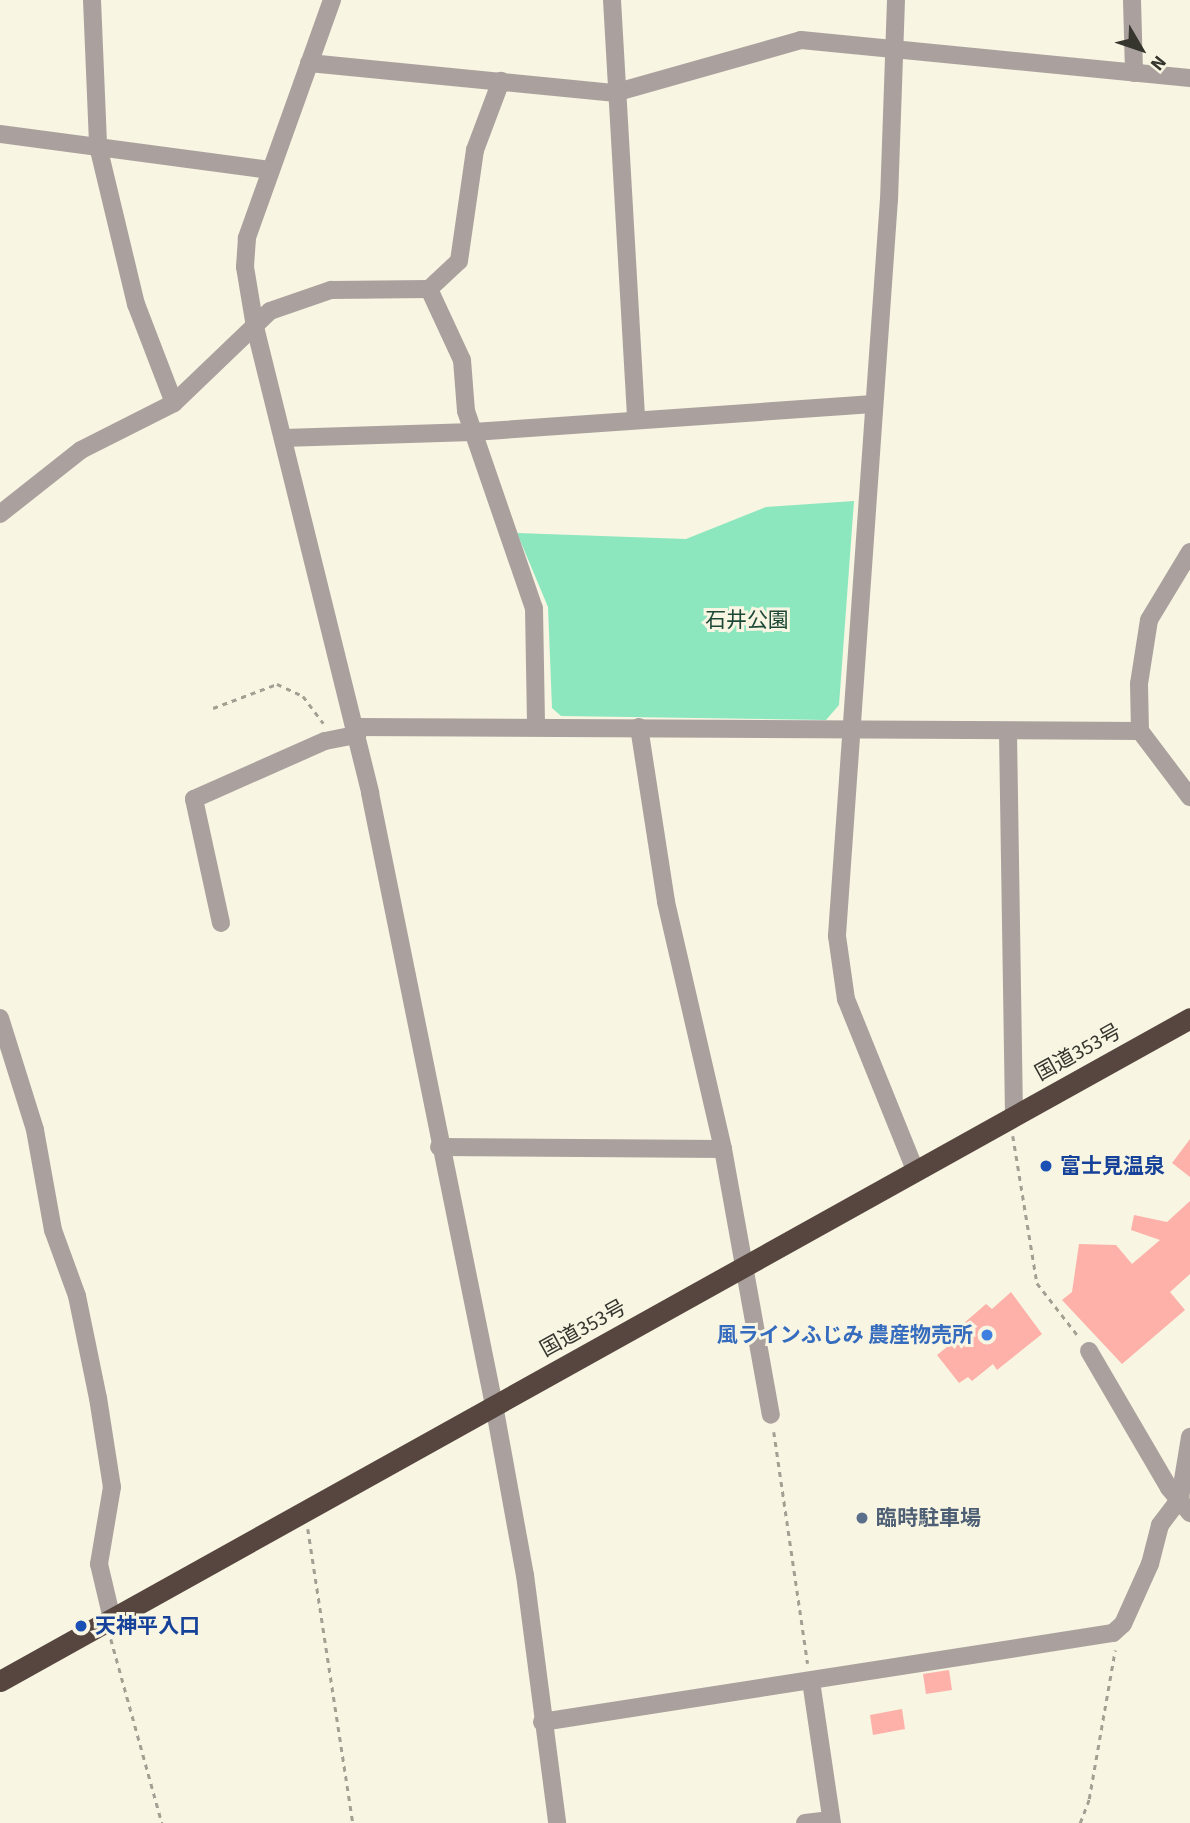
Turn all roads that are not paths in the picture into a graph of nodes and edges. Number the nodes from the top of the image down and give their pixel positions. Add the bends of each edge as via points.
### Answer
1 (92, 0) edge
2 (332, 0) edge
3 (611, 0) edge
4 (896, 0) edge
5 (1132, 0) edge
6 (896, 48) junction
7 (309, 63) junction
8 (1135, 73) junction
9 (1190, 78) edge
10 (501, 81) junction
11 (614, 93) junction
12 (0, 134) edge
13 (98, 146) junction
14 (270, 170) junction
15 (429, 289) junction
16 (255, 327) junction
17 (174, 403) junction
18 (873, 404) junction
19 (636, 419) junction
20 (473, 432) junction
21 (283, 438) junction
22 (0, 514) edge
23 (1190, 552) edge
24 (537, 725) junction
25 (639, 727) junction
26 (850, 730) junction
27 (356, 731) junction
28 (1140, 731) junction
29 (1008, 733) junction
30 (1190, 797) edge
31 (221, 923) dead end
32 (0, 1018) edge
33 (1190, 1018) edge
34 (1009, 1119) junction
35 (439, 1147) junction
36 (723, 1149) junction
37 (915, 1170) junction
38 (746, 1265) junction
39 (1089, 1351) road end
40 (494, 1405) junction
41 (771, 1415) road end
42 (1190, 1437) edge
43 (1185, 1505) edge
44 (109, 1620) junction
45 (0, 1681) edge
46 (811, 1681) junction
47 (542, 1722) junction
48 (832, 1821) edge
49 (557, 1823) edge
50 (805, 1823) edge

1 - 13 street
2 - 7 street
3 - 11 street
4 - 6 street
5 - 8 street
6 - 8 street
6 - 11 street via 801,40
6 - 18 street
7 - 10 street
7 - 14 street
8 - 9 street
10 - 11 street
10 - 15 street via 475,150 458,261
11 - 19 street
12 - 13 street
13 - 14 street
13 - 17 street via 136,304
14 - 16 street via 247,238 245,267
15 - 16 street via 331,290 282,305
15 - 20 street via 461,360
16 - 17 street
16 - 21 street
17 - 22 street via 81,450
18 - 19 street
18 - 26 street
19 - 20 street
20 - 21 street
20 - 24 street via 534,608
21 - 27 street
23 - 28 street via 1161,595 1141,643
24 - 25 street
24 - 27 street
25 - 26 street
25 - 36 street via 666,902
26 - 29 street
26 - 37 street via 838,949 846,999
27 - 31 street via 194,799
27 - 35 street
28 - 29 street
28 - 30 street
29 - 34 street
32 - 44 street via 35,1130 52,1230 77,1296 98,1398 112,1487 99,1564
33 - 34 highway, 国道353号
34 - 37 highway, 国道353号
35 - 36 street
35 - 40 street
36 - 38 street
37 - 38 highway, 国道353号
38 - 40 highway, 国道353号
38 - 41 street
39 - 43 street via 1169,1488
40 - 44 highway, 国道353号
40 - 47 street via 524,1575
42 - 43 street
43 - 46 street via 1160,1525 1144,1576 1123,1625 1114,1633
44 - 45 highway, 国道353号
46 - 47 street
46 - 48 street
47 - 49 street
48 - 50 street

